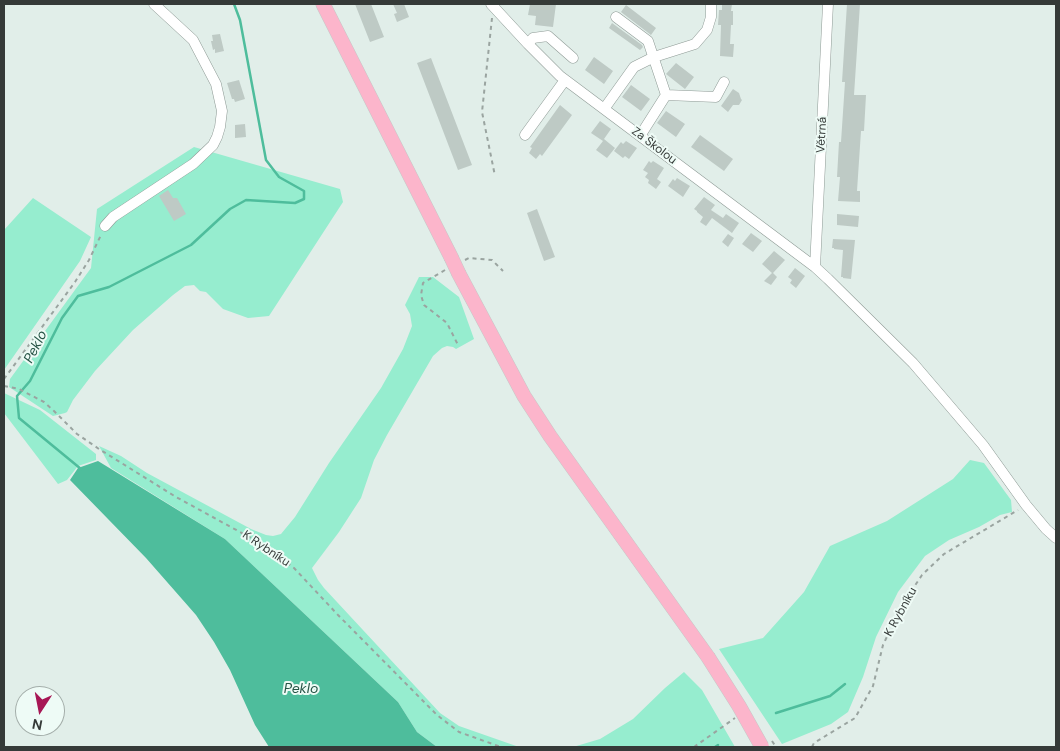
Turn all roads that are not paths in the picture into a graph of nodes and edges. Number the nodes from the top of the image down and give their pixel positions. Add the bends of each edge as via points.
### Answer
1 (154, 4) edge
2 (322, 4) edge
3 (711, 4) edge
4 (828, 4) edge
5 (492, 6) edge
6 (616, 17) dead end
7 (528, 44) junction
8 (573, 58) dead end
9 (654, 58) junction
10 (565, 80) junction
11 (724, 82) dead end
12 (666, 95) junction
13 (604, 109) junction
14 (525, 134) dead end
15 (640, 136) junction
16 (105, 226) road end
17 (815, 267) junction
18 (1056, 538) edge
19 (762, 747) edge

1 - 16 street via 193,40 216,84 222,110 220,127 213,145 193,164 113,217
2 - 19 main road, bridge via 454,266 524,396 708,657
3 - 9 street via 707,30 696,44
4 - 17 street, Větrná
5 - 7 street, Za Školou
6 - 9 street via 648,41
7 - 8 street via 533,38 548,36
7 - 10 street, Za Školou
9 - 12 street
9 - 13 street via 634,67
10 - 13 street, Za Školou
10 - 14 street
11 - 12 street via 716,97
12 - 15 street
13 - 15 street, Za Školou
15 - 17 street, Za Školou
17 - 18 street, Za Školou via 913,363

